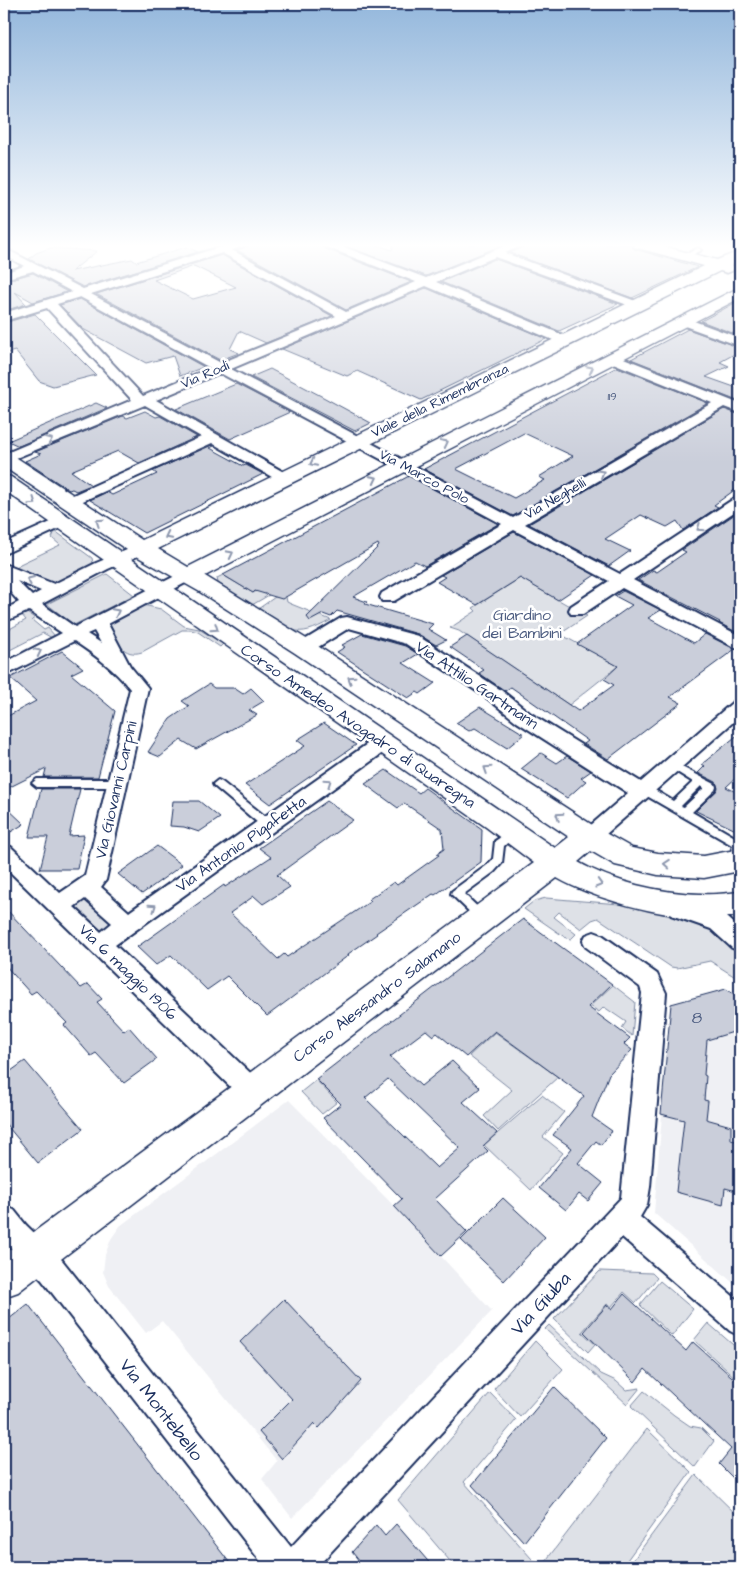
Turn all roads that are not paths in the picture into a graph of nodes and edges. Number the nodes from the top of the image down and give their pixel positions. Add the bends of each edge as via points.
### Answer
1 (63, 317) edge
2 (128, 317) edge
3 (342, 317) edge
4 (510, 317) edge
5 (611, 317) edge
6 (692, 317) edge
7 (683, 322) junction
8 (564, 340) junction
9 (740, 342) edge
10 (612, 358) junction
11 (222, 368) junction
12 (144, 401) junction
13 (723, 402) junction
14 (740, 408) edge
15 (213, 437) junction
16 (357, 442) junction
17 (4, 459) edge
18 (402, 465) junction
19 (284, 478) junction
20 (4, 482) edge
21 (740, 501) edge
22 (66, 512) junction
23 (514, 524) junction
24 (4, 548) edge
25 (140, 549) junction
26 (116, 560) junction
27 (4, 569) edge
28 (4, 575) edge
29 (187, 576) junction
30 (622, 581) junction
31 (160, 590) junction
32 (55, 592) junction
33 (388, 597) dead end
34 (30, 604) junction
35 (577, 610) dead end
36 (4, 617) edge
37 (98, 622) junction
38 (73, 634) junction
39 (740, 643) edge
40 (304, 648) junction
41 (124, 669) junction
42 (4, 670) edge
43 (740, 706) edge
44 (384, 742) junction
45 (672, 765) junction
46 (700, 782) junction
47 (37, 783) dead end
48 (118, 783) junction
49 (218, 784) dead end
50 (643, 791) junction
51 (674, 807) junction
52 (684, 813) junction
53 (268, 825) junction
54 (513, 833) junction
55 (590, 837) junction
56 (740, 849) edge
57 (4, 852) edge
58 (555, 864) junction
59 (86, 887) junction
60 (651, 899) junction
61 (740, 904) edge
62 (59, 906) junction
63 (483, 918) junction
64 (128, 924) junction
65 (594, 942) dead end
66 (740, 942) edge
67 (99, 945) junction
68 (252, 1091) junction
69 (621, 1218) junction
70 (4, 1219) edge
71 (35, 1254) junction
72 (4, 1278) edge
73 (740, 1322) edge
74 (286, 1567) edge
75 (295, 1567) edge

1 - 12 street
2 - 11 street, Via Marco Polo
3 - 11 street, Via Rodi
4 - 8 street
5 - 8 street, Viale della Rimembranza
6 - 7 street
7 - 9 street
7 - 10 street
8 - 16 street, Viale della Rimembranza
10 - 13 street
18 -> 10 street
11 - 12 street, Via Rodi
11 - 16 street, Via Marco Polo
12 - 15 street
17 -> 12 street, Via Rodi
13 - 14 street
23 -> 13 street, Via Neghelli
15 - 19 street
15 - 22 street
16 - 18 street, Via Marco Polo
16 -> 19 street, Viale della Rimembranza
17 - 22 street
18 - 23 street, Via Marco Polo
29 -> 18 street
19 -> 25 street, Viale della Rimembranza
20 -> 22 street
21 -> 30 street
22 - 24 street
25 -> 22 street, Corso Amedeo Avogadro di Quaregna
22 - 26 street, Corso Amedeo Avogadro di Quaregna
23 - 30 street, Via Marco Polo
23 - 33 street, Via Neghelli
25 - 26 street
25 - 29 street, Corso Amedeo Avogadro di Quaregna
26 - 31 street, Corso Amedeo Avogadro di Quaregna
26 - 32 street
32 -> 27 street
28 - 34 street
29 - 31 street
29 - 40 street, Corso Amedeo Avogadro di Quaregna
30 - 35 street
30 - 39 street, Via Marco Polo
37 -> 31 street
31 -> 44 street, Corso Amedeo Avogadro di Quaregna
32 - 34 street
34 - 36 street
34 - 38 street
37 - 38 street
37 - 41 street
38 - 41 street
42 -> 38 street
40 - 50 street, Via Attilio Gartmann via 347,622 412,640 494,694 524,718
55 -> 40 street, Corso Amedeo Avogadro di Quaregna
41 - 48 street, Via Giovanni Carpini via 139,688
43 - 45 street, Corso Alessandro Salamano
53 -> 44 street, Via Antonio Pigafetta
44 - 54 street, Corso Amedeo Avogadro di Quaregna
45 - 46 lane
45 - 50 street, Corso Alessandro Salamano
46 - 51 lane
46 - 52 lane via 711,787
47 - 48 lane
48 - 59 street, Via Giovanni Carpini via 95,880
49 - 53 lane
50 - 51 lane
50 - 55 street, Corso Alessandro Salamano
51 - 52 lane
52 - 56 lane
64 -> 53 street, Via Antonio Pigafetta
54 - 58 street, Corso Amedeo Avogadro di Quaregna
54 - 63 lane via 499,844 498,860 490,869 456,894
56 -> 55 street, Corso Amedeo Avogadro di Quaregna via 704,867 658,864 626,857
55 - 58 street, Corso Alessandro Salamano
57 - 62 street, Via 6 maggio 1906
58 -> 60 street, Corso Amedeo Avogadro di Quaregna via 587,881
58 - 63 street, Corso Alessandro Salamano
59 - 62 street, Via Giovanni Carpini
59 - 64 street
60 - 61 street, Corso Amedeo Avogadro di Quaregna via 701,906
60 - 66 street via 719,923
62 - 67 street, Via 6 maggio 1906
63 - 68 street, Corso Alessandro Salamano
64 - 67 street, Via Antonio Pigafetta
65 - 69 street, Via Giuba via 649,981 654,993 637,1186 633,1205
67 - 68 street, Via 6 maggio 1906
68 - 71 street, Corso Alessandro Salamano
69 - 73 street
69 - 75 street, Via Giuba
70 - 71 street, Via Montebello
71 - 72 street, Corso Alessandro Salamano
71 - 74 street, Via Montebello via 52,1270

